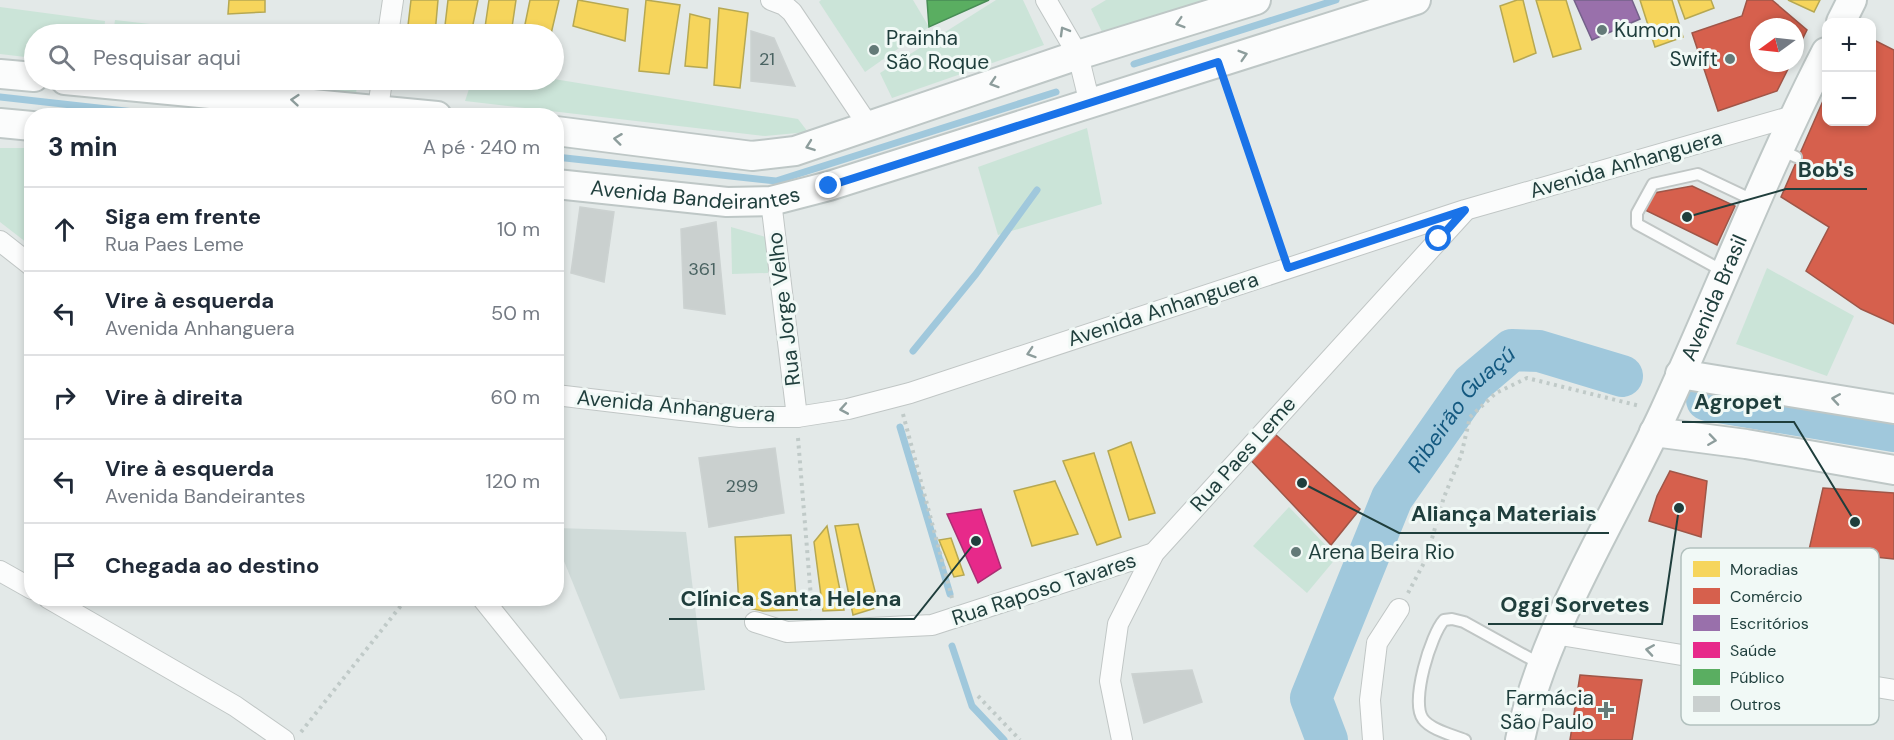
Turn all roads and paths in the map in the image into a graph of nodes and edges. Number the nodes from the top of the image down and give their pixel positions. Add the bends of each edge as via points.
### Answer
1 (393, 0) edge
2 (771, 0) edge
3 (1046, 0) edge
4 (1256, 0) edge
5 (1416, 0) edge
6 (1852, 0) edge
7 (1843, 18) edge
8 (389, 24) edge
9 (1078, 55) junction
10 (1822, 61) edge
11 (1218, 62) junction
12 (0, 74) edge
13 (24, 76) edge
14 (163, 90) edge
15 (381, 90) edge
16 (1090, 104) junction
17 (339, 108) edge
18 (378, 108) edge
19 (1793, 116) junction
20 (0, 123) edge
21 (24, 125) edge
22 (868, 125) junction
23 (564, 132) edge
24 (564, 185) edge
25 (771, 201) junction
26 (1755, 201) junction
27 (1465, 210) junction
28 (0, 241) edge
29 (24, 260) edge
30 (1288, 268) junction
31 (1725, 272) junction
32 (1680, 374) junction
33 (564, 396) edge
34 (898, 396) junction
35 (1894, 409) edge
36 (797, 417) junction
37 (1659, 422) junction
38 (1894, 470) edge
39 (1154, 553) junction
40 (0, 571) edge
41 (24, 584) edge
42 (62, 606) edge
43 (401, 606) edge
44 (488, 606) edge
45 (1399, 609) joint
46 (957, 617) junction
47 (755, 622) dead end
48 (814, 631) junction
49 (1554, 634) junction
50 (1681, 655) edge
51 (1543, 665) junction
52 (1879, 688) edge
53 (1894, 690) edge
54 (978, 696) dead end
55 (284, 740) edge
56 (296, 740) edge
57 (596, 740) edge
58 (1020, 740) edge
59 (1122, 740) edge
60 (1373, 740) edge
61 (1465, 740) edge
62 (1520, 740) edge

1 - 8 street
2 - 22 street via 792,12
9 -> 3 street
4 -> 9 street, Avenida Bandeirantes
11 -> 5 street, Avenida Bandeirantes
6 - 7 street
9 - 16 street
9 -> 22 street, Avenida Bandeirantes
10 - 19 street, Avenida Brasil
11 - 16 street, Avenida Bandeirantes
11 - 30 path
12 - 13 street
17 -> 14 street
15 - 18 street
16 - 25 street, Avenida Bandeirantes
19 - 26 street, Avenida Brasil via 1787,153
19 - 27 street, Avenida Anhanguera
20 - 21 street
22 -> 23 street, Avenida Bandeirantes via 770,156
24 - 25 street, Avenida Bandeirantes via 727,202
25 - 36 street, Rua Jorge Velho
26 - 31 street, Avenida Brasil
26 - 31 lane via 1698,174 1653,184 1637,213 1637,224
27 - 30 street, Avenida Anhanguera
27 - 39 street, Rua Paes Leme
28 - 29 street
30 -> 34 street, Avenida Anhanguera
31 - 32 street, Avenida Brasil
35 -> 32 street
32 - 37 street, Avenida Brasil
33 - 36 street, Avenida Anhanguera via 740,417
34 -> 36 street, Avenida Anhanguera
34 - 46 path
36 - 48 path
37 -> 38 street via 1746,444
37 - 45 path via 1527,378 1496,393 1470,417 1426,560
37 - 49 street, Avenida Brasil
39 - 46 street, Rua Raposo Tavares
39 - 59 street, Rua Paes Leme via 1118,624 1110,681
40 - 41 street
42 - 55 street via 235,706
43 - 56 path
44 - 57 street
45 - 60 street via 1377,643 1370,700
46 - 48 street, Rua Raposo Tavares via 932,625
47 - 48 street, Rua Raposo Tavares via 787,632
50 -> 49 street
49 - 51 street, Avenida Brasil
51 - 61 lane via 1464,622 1444,620 1435,634 1419,689 1418,707 1429,724
51 - 62 street, Avenida Brasil
53 -> 52 street
54 - 58 path

